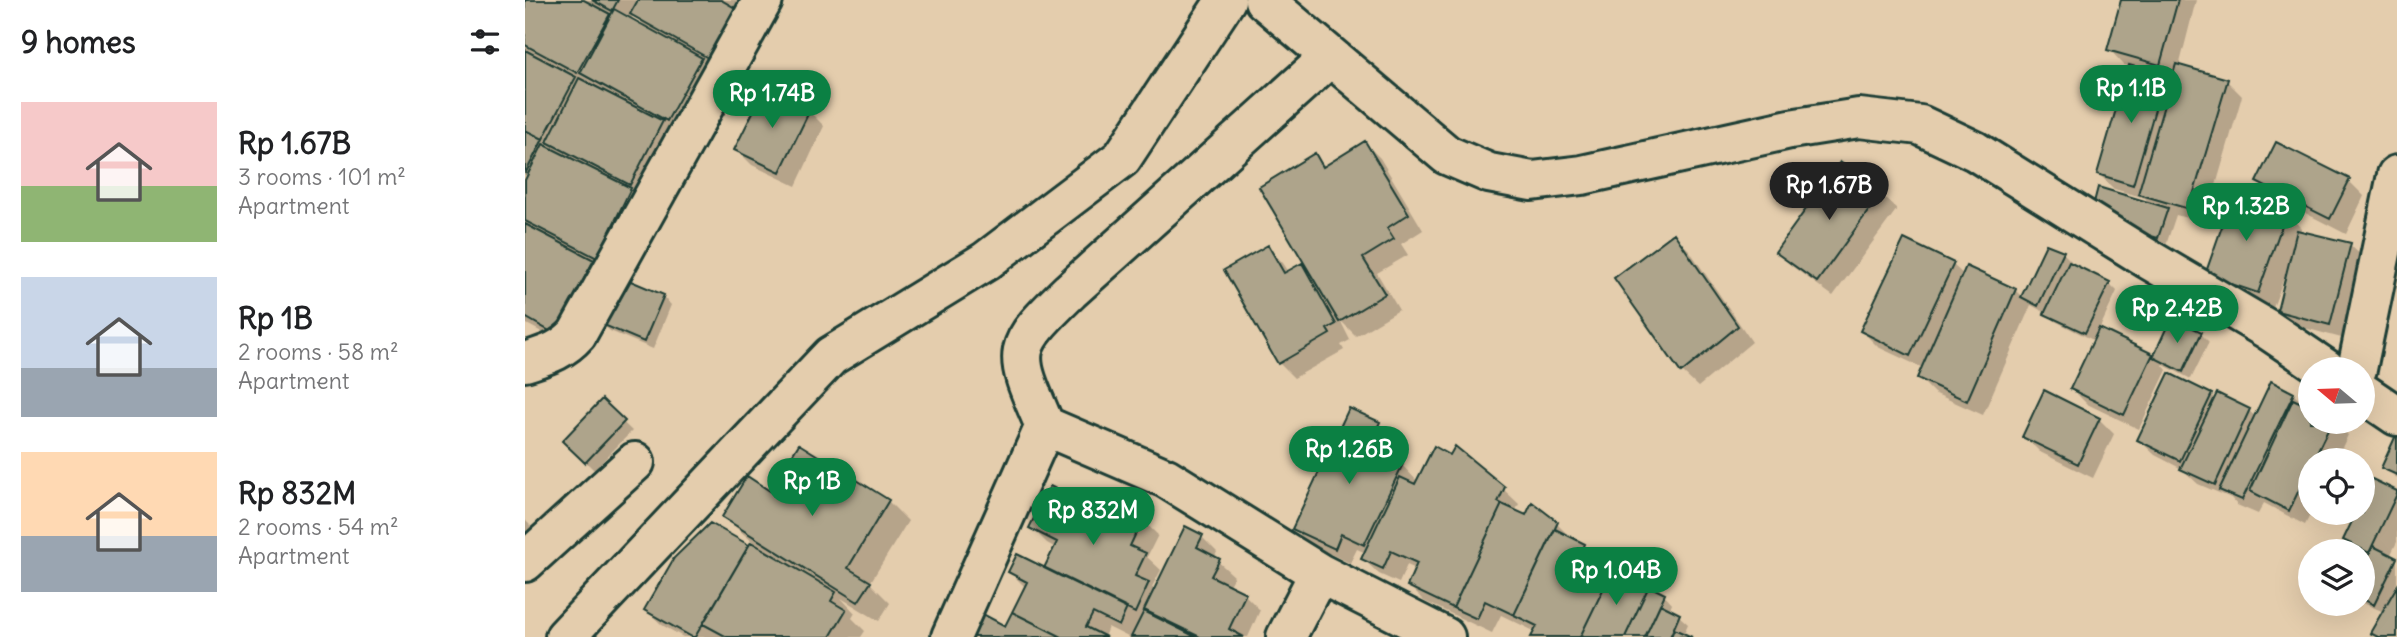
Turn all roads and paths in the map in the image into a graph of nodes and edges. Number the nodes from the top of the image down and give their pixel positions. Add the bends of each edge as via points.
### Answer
1 (763, 0) edge
2 (1226, 0) edge
3 (1264, 0) edge
4 (1330, 57) junction
5 (2397, 175) edge
6 (2308, 357) edge
7 (2359, 357) edge
8 (525, 362) edge
9 (2375, 401) edge
10 (2397, 416) edge
11 (1045, 426) junction
12 (635, 462) dead end
13 (525, 562) edge
14 (1319, 573) junction
15 (565, 637) edge
16 (951, 637) edge
17 (1286, 637) edge
18 (1445, 637) edge

1 - 8 street via 577,334 567,346
2 - 15 street via 1122,158 986,261 831,356
3 - 4 street
4 - 6 street via 1447,155 1489,173 1532,181 1582,175 1859,118 1920,125 1975,151
4 - 11 street via 1033,327 1021,351 1024,377
5 - 7 street
9 - 10 street
11 - 14 street via 1166,478
11 - 16 street
12 - 13 street
14 - 17 street
14 - 18 street

